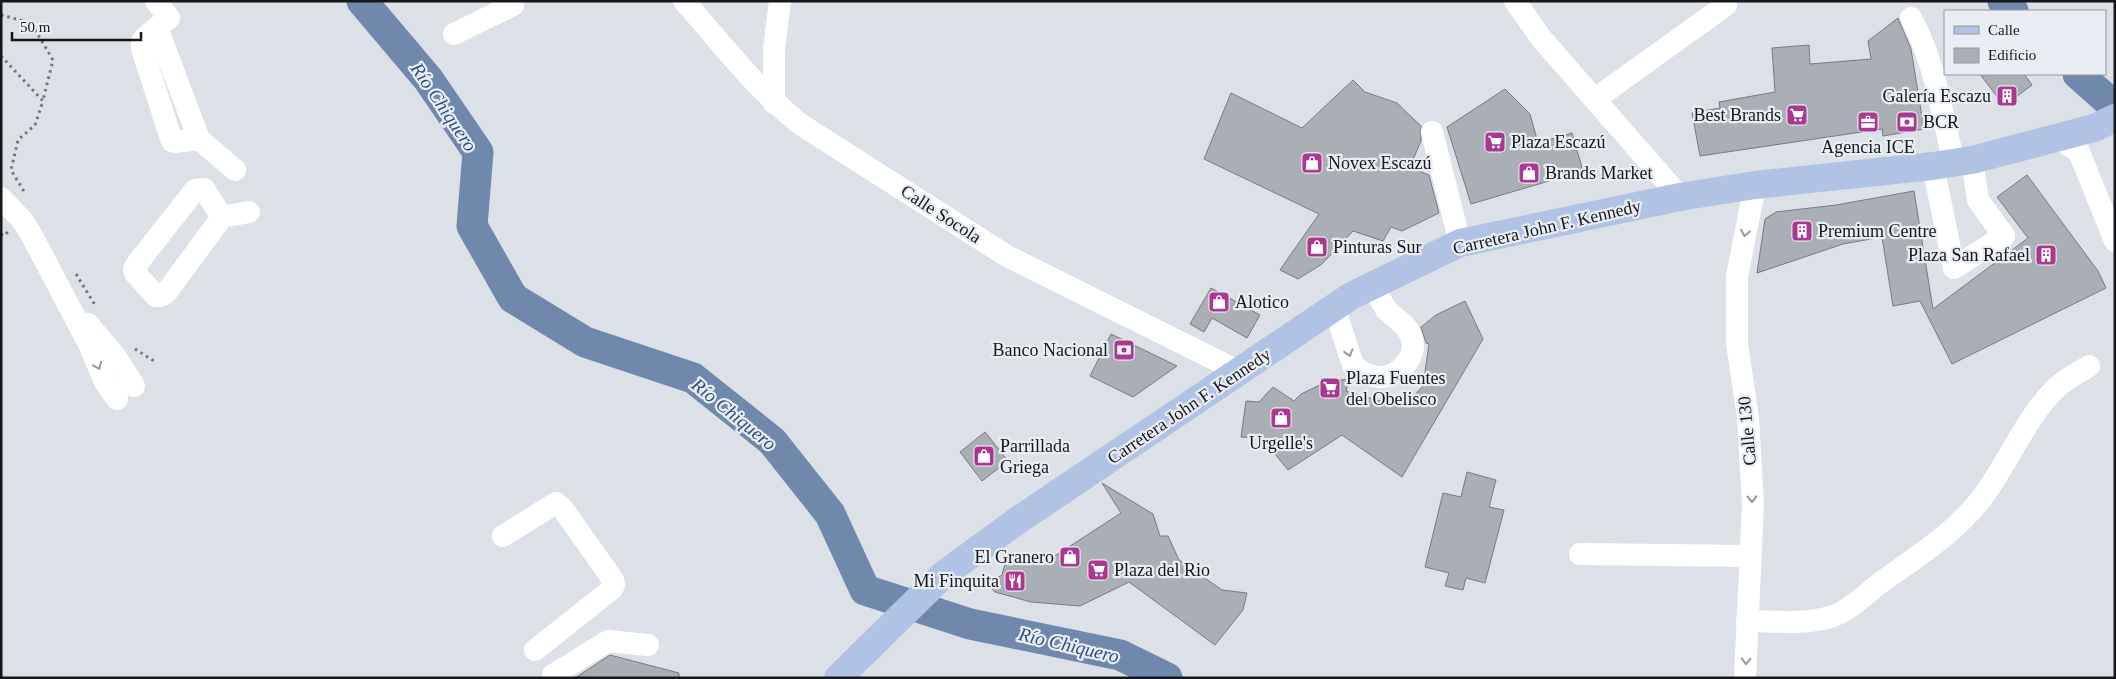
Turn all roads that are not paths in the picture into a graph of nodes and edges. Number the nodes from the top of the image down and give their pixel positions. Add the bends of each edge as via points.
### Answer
1 (156, 1) edge
2 (684, 1) edge
3 (780, 1) edge
4 (1515, 1) edge
5 (513, 2) edge
6 (1726, 5) dead end
7 (1910, 18) dead end
8 (454, 34) dead end
9 (1595, 99) junction
10 (774, 103) junction
11 (1432, 132) dead end
12 (2086, 133) edge
13 (1953, 163) junction
14 (236, 170) dead end
15 (1754, 185) junction
16 (1680, 197) junction
17 (1, 198) edge
18 (249, 212) dead end
19 (222, 217) junction
20 (2115, 241) edge
21 (1460, 243) junction
22 (1372, 285) junction
23 (1334, 307) junction
24 (2089, 366) dead end
25 (1240, 372) junction
26 (126, 392) dead end
27 (503, 536) dead end
28 (1580, 554) dead end
29 (1749, 556) junction
30 (1747, 621) junction
31 (648, 645) dead end
32 (535, 650) dead end
33 (553, 675) dead end
34 (838, 678) edge
35 (1745, 678) edge

1 - 14 street via 169,18 141,44 172,141 199,139
2 - 10 street, Calle Socola
3 - 10 street via 774,49
4 - 9 street via 1541,38
5 - 8 street
6 - 9 street
7 - 13 street via 1927,56
9 - 16 street
10 - 25 street, Calle Socola via 800,124 1006,256
11 - 21 street
12 - 13 main road, Carretera John F. Kennedy
12 - 20 street
13 - 15 main road, Carretera John F. Kennedy
15 - 16 main road, Carretera John F. Kennedy
15 -> 29 street, Calle 130 via 1737,276 1737,343 1748,418 1753,504
16 - 21 main road, Carretera John F. Kennedy
17 - 26 street via 32,234 105,382
18 - 19 street
19 - 19 street via 204,189 196,190 136,265 135,274 156,296 166,293
21 - 22 main road, Carretera John F. Kennedy
22 - 23 main road, Carretera John F. Kennedy
23 -> 22 street via 1353,365 1370,376 1383,378 1395,373 1411,355 1410,333 1387,310
23 - 25 main road, Carretera John F. Kennedy
24 - 30 street via 2056,388 2036,412 1982,498 1963,521 1912,560 1830,617
25 - 34 main road, Carretera John F. Kennedy via 1014,523 943,575
27 - 32 street via 556,504 563,509 613,580 612,589
28 - 29 street
29 - 30 street, Calle 130
30 -> 35 street, Calle 130
31 - 33 street via 608,641

